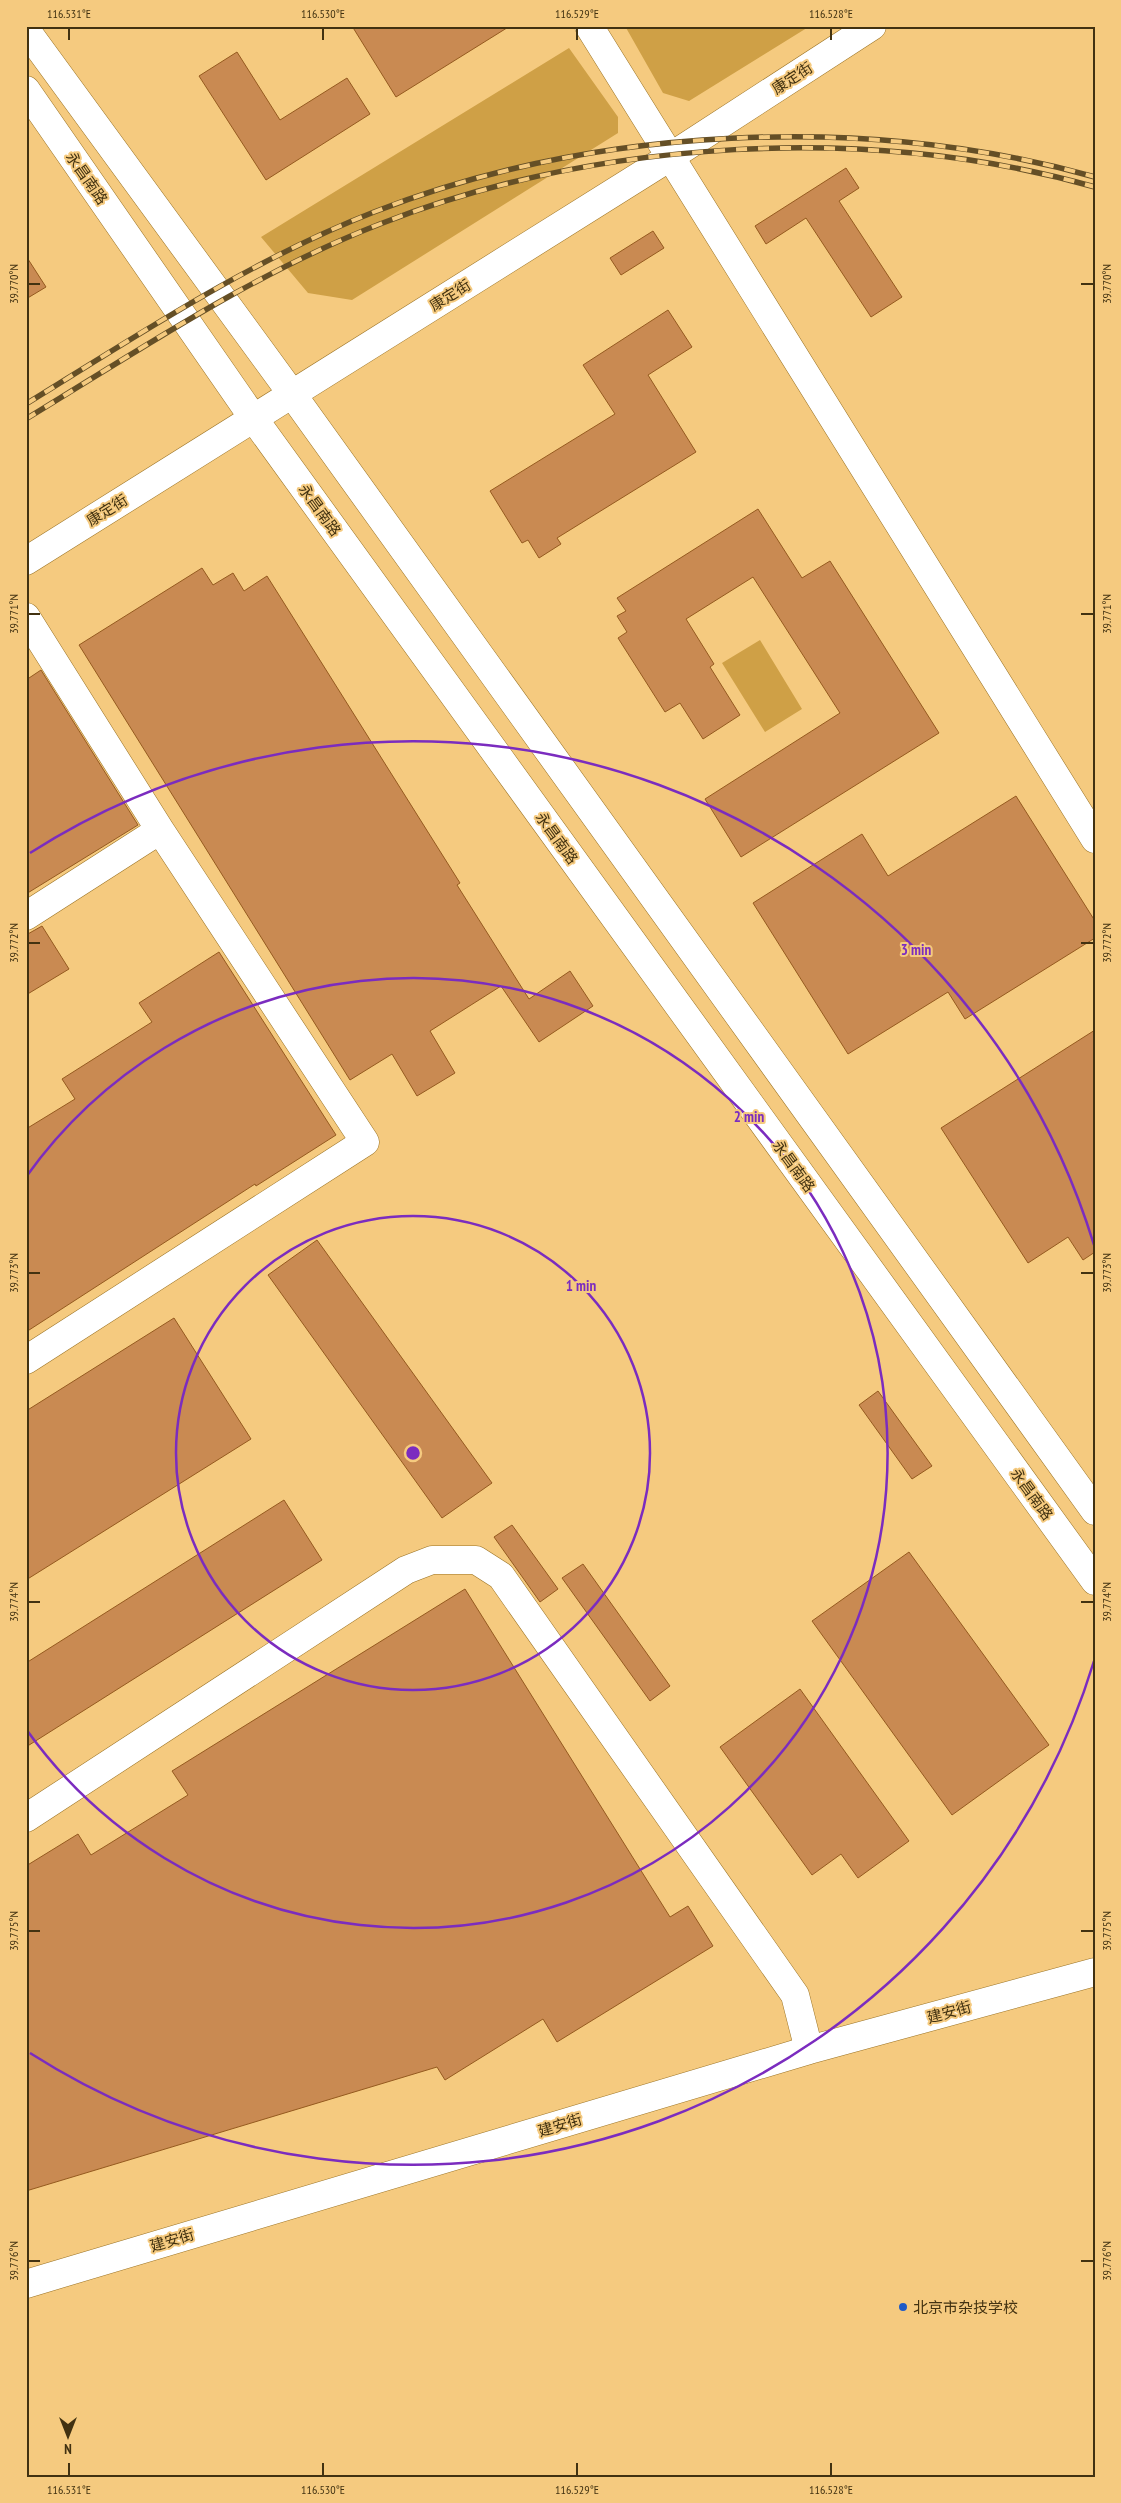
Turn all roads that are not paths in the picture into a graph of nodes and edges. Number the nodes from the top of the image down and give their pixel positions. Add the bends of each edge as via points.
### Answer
1 (589, 26) edge
2 (872, 26) edge
3 (26, 30) edge
4 (26, 90) edge
5 (670, 157) junction
6 (292, 394) junction
7 (254, 419) junction
8 (26, 561) edge
9 (26, 617) edge
10 (36, 652) edge
11 (160, 830) junction
12 (1095, 839) edge
13 (26, 916) edge
14 (26, 1360) edge
15 (1095, 1511) edge
16 (1095, 1581) edge
17 (26, 1818) edge
18 (1095, 1972) edge
19 (809, 2050) junction
20 (26, 2284) edge

1 - 5 street
2 - 5 street, 康定街
3 - 6 street
4 - 7 street, 永昌南路
5 - 6 street, 康定街
5 - 12 street
6 - 7 street, 康定街
6 - 15 street
7 - 8 street, 康定街
7 - 16 street, 永昌南路
9 - 10 street
10 - 11 street
11 - 13 street
11 - 14 street via 365,1142
17 - 19 street via 406,1570 432,1560 476,1560 502,1576 794,1995
18 - 19 street, 建安街
19 - 20 street, 建安街

